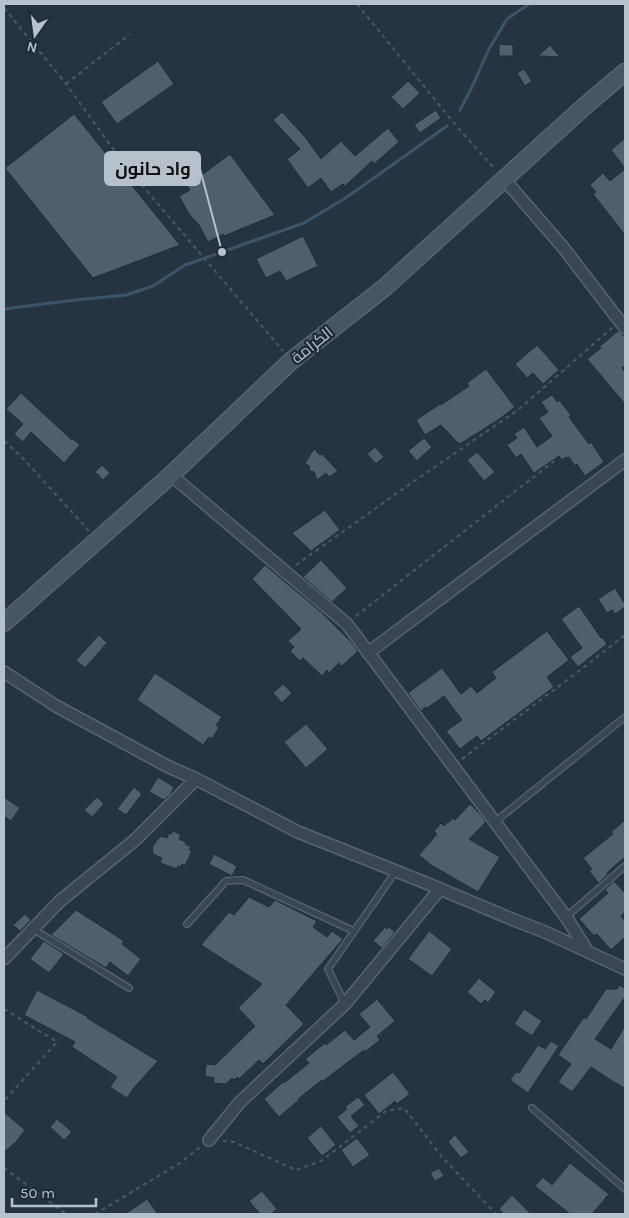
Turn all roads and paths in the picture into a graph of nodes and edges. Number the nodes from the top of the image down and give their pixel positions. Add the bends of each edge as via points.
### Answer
1 (357, 4) edge
2 (4, 8) edge
3 (130, 34) dead end
4 (625, 72) edge
5 (66, 84) junction
6 (504, 179) junction
7 (623, 325) edge
8 (291, 361) junction
9 (4, 441) edge
10 (625, 460) edge
11 (554, 461) dead end
12 (171, 475) junction
13 (98, 540) junction
14 (286, 572) junction
15 (4, 623) edge
16 (346, 624) junction
17 (625, 634) edge
18 (368, 654) junction
19 (4, 672) edge
20 (625, 717) edge
21 (453, 766) junction
22 (196, 779) junction
23 (496, 821) junction
24 (625, 866) edge
25 (396, 871) junction
26 (440, 889) junction
27 (566, 916) junction
28 (187, 924) dead end
29 (33, 929) junction
30 (354, 931) junction
31 (588, 952) junction
32 (4, 959) edge
33 (625, 969) edge
34 (128, 988) dead end
35 (345, 1004) junction
36 (4, 1009) edge
37 (4, 1101) edge
38 (532, 1108) dead end
39 (209, 1140) junction
40 (4, 1168) edge
41 (625, 1190) edge
42 (66, 1214) edge
43 (95, 1214) edge
44 (496, 1214) edge

1 - 6 path
2 - 5 path
3 - 5 path
4 - 6 main road, الكرامة
5 - 8 path via 124,164
6 - 7 street via 562,246
6 - 8 main road, الكرامة via 384,288
7 - 14 path via 518,410
8 - 12 main road, الكرامة
9 - 13 path
10 - 18 street
11 - 16 path
12 - 13 main road, الكرامة
12 - 14 street
13 - 15 main road, الكرامة
14 - 16 street
16 - 18 street
17 - 21 path
18 - 21 street
19 - 22 street via 56,706
20 - 23 lane
21 - 23 street
22 - 25 street via 298,832
22 - 29 street via 135,840 60,901
23 - 27 street
24 - 27 lane
25 - 26 street
25 - 30 lane
26 - 31 street
26 - 35 street
27 - 31 street
28 - 30 lane via 226,881 243,880
29 - 32 street
29 - 34 lane
30 - 35 lane via 328,969
31 - 33 street
35 - 39 street via 240,1102
36 - 37 path via 57,1042
38 - 41 lane
39 - 43 path via 180,1163
39 - 44 path via 234,1142 296,1170 321,1161 386,1112 404,1108 442,1157
40 - 42 path

